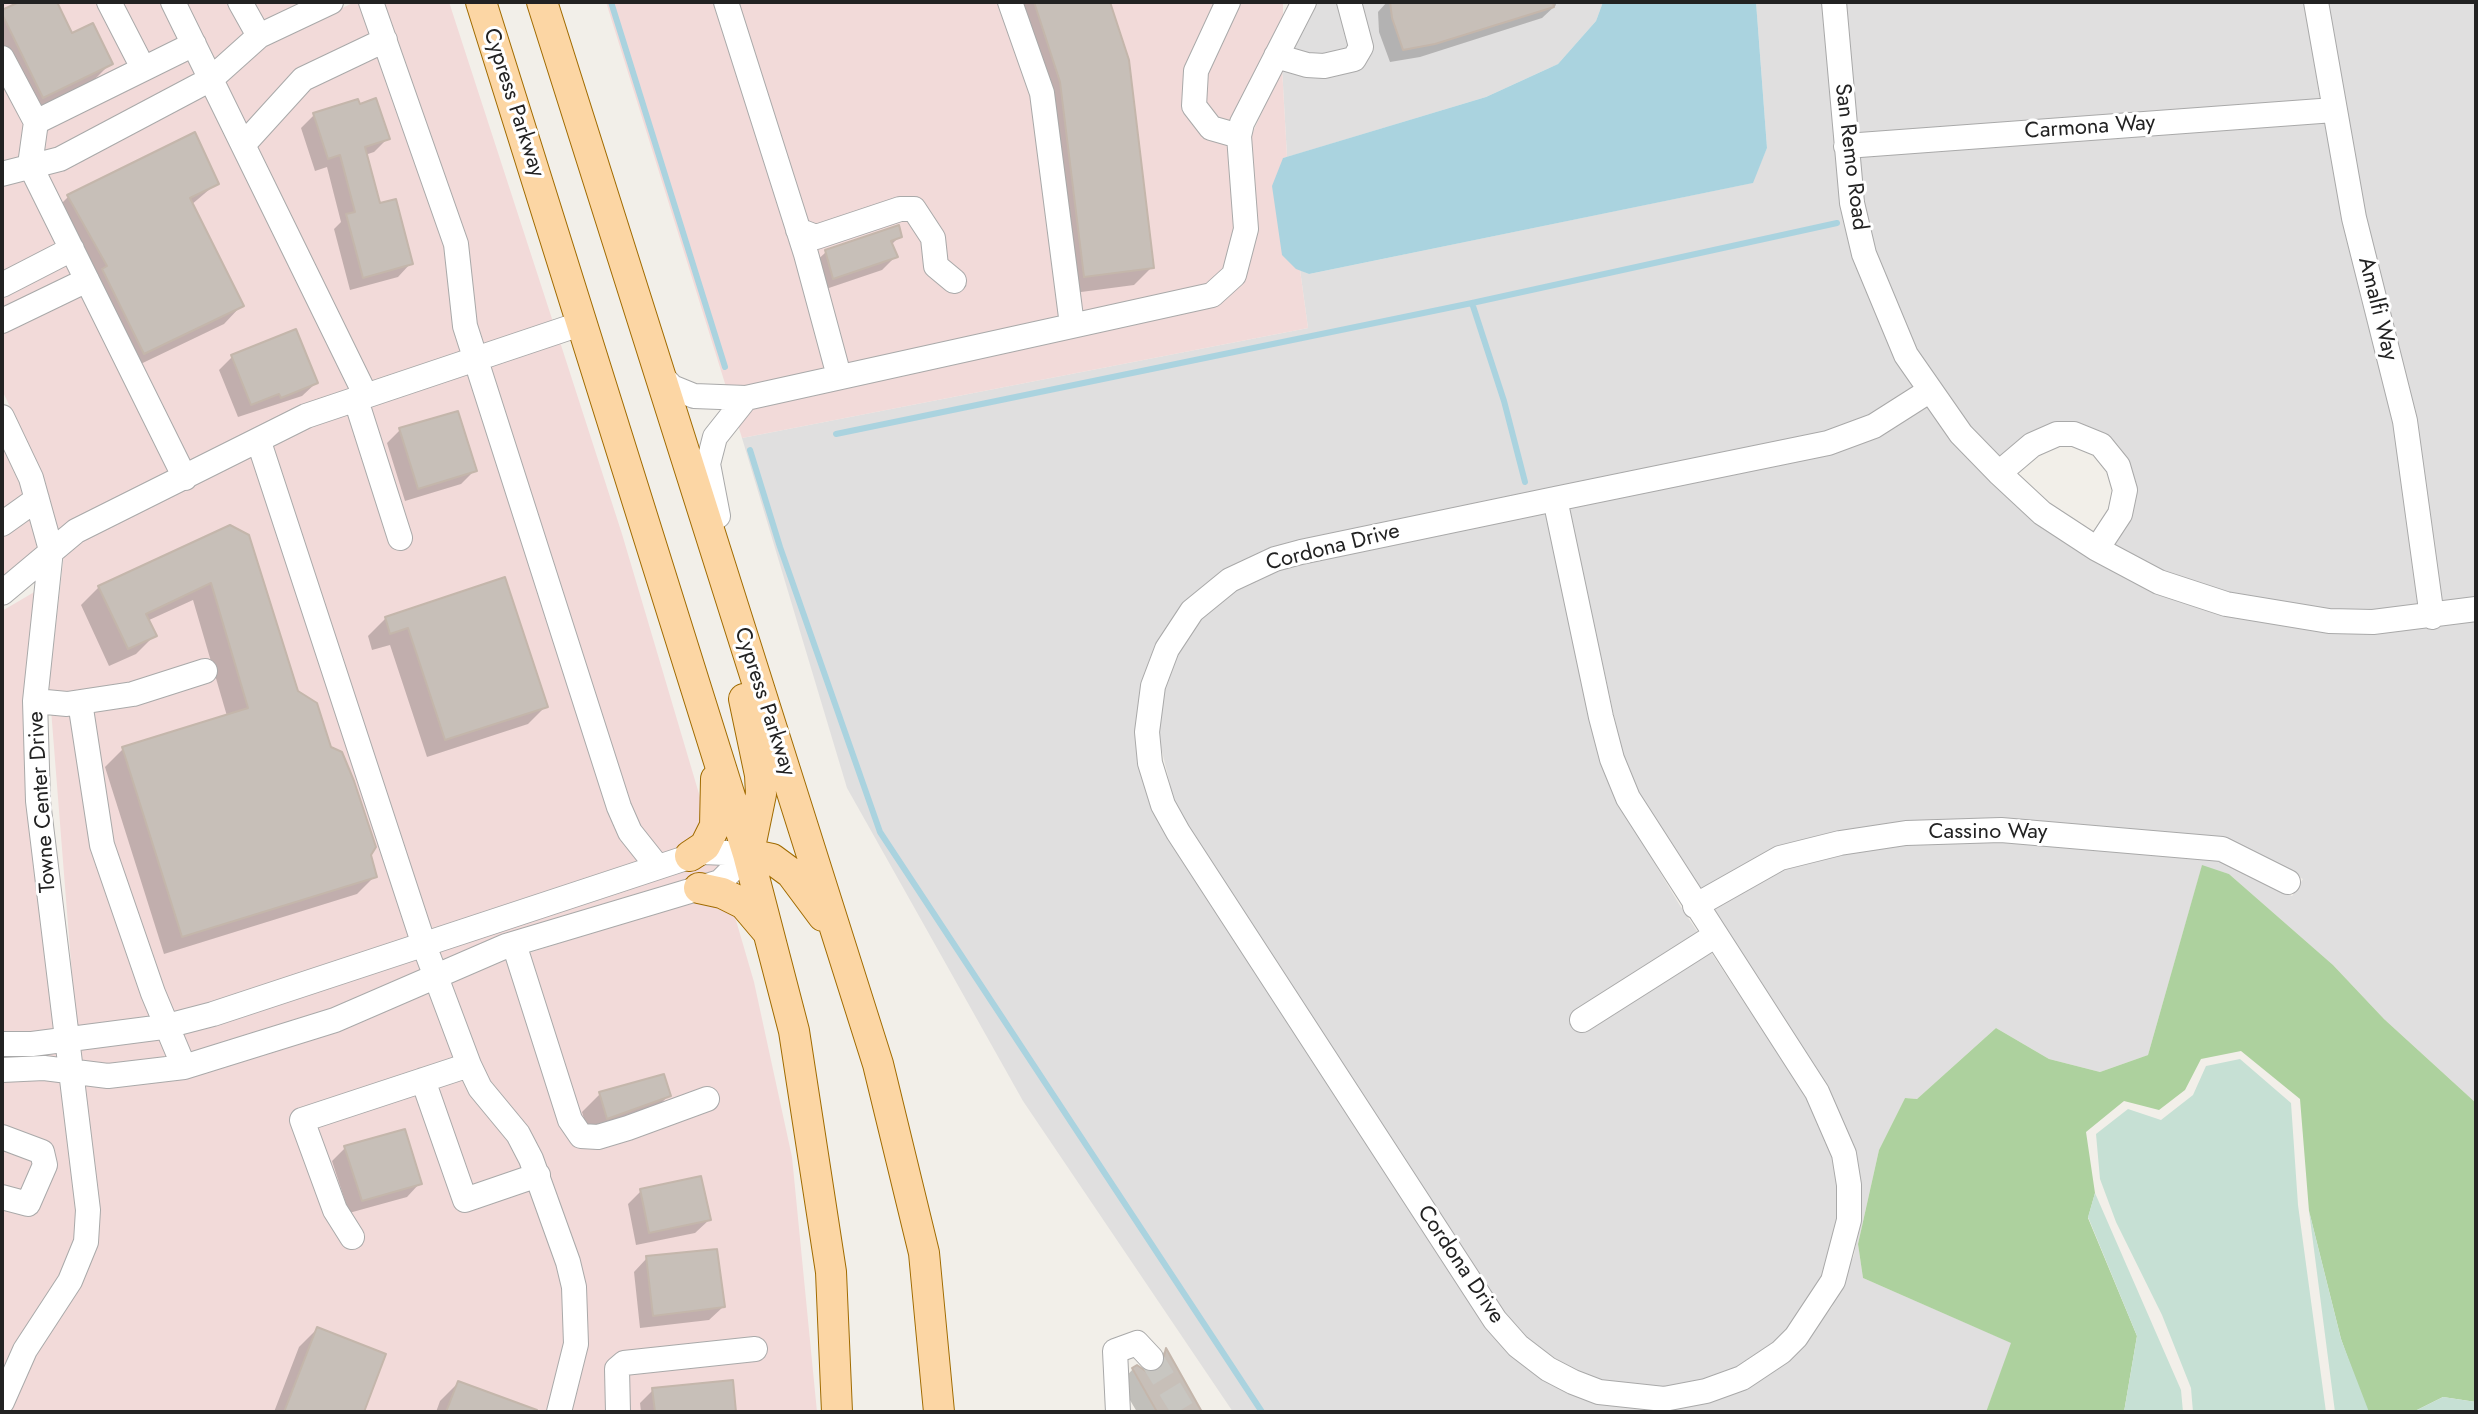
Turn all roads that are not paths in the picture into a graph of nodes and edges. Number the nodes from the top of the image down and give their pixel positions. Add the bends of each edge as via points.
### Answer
1 (109, 2) edge
2 (173, 2) edge
3 (240, 2) edge
4 (331, 2) edge
5 (371, 2) edge
6 (481, 2) edge
7 (542, 2) edge
8 (556, 2) edge
9 (726, 2) edge
10 (1010, 2) edge
11 (1228, 2) edge
12 (1304, 2) edge
13 (1349, 2) edge
14 (1834, 2) edge
15 (2316, 2) edge
16 (259, 36) junction
17 (385, 40) junction
18 (194, 44) junction
19 (1276, 56) junction
20 (2, 58) edge
21 (143, 68) junction
22 (211, 79) junction
23 (2334, 110) junction
24 (36, 122) junction
25 (1239, 136) junction
26 (243, 145) junction
27 (1846, 146) junction
28 (30, 165) junction
29 (2, 174) edge
30 (798, 230) junction
31 (615, 233) junction
32 (72, 249) junction
33 (87, 280) junction
34 (954, 281) dead end
35 (2, 285) edge
36 (2, 321) edge
37 (583, 323) junction
38 (1072, 325) junction
39 (475, 359) junction
40 (661, 375) junction
41 (839, 376) junction
42 (1929, 391) junction
43 (361, 398) junction
44 (746, 398) junction
45 (2, 417) edge
46 (259, 442) junction
47 (1999, 473) junction
48 (185, 478) junction
49 (37, 499) junction
50 (1555, 499) junction
51 (2, 524) edge
52 (400, 538) dead end
53 (2097, 549) junction
54 (51, 550) junction
55 (2, 593) edge
56 (2476, 609) edge
57 (2432, 617) junction
58 (747, 649) junction
59 (205, 671) dead end
60 (35, 701) junction
61 (80, 702) junction
62 (768, 715) junction
63 (715, 749) junction
64 (748, 854) junction
65 (690, 856) junction
66 (657, 866) junction
67 (2288, 882) dead end
68 (699, 888) junction
69 (1695, 906) junction
70 (769, 933) junction
71 (1716, 935) junction
72 (838, 937) junction
73 (514, 944) junction
74 (424, 945) junction
75 (436, 974) junction
76 (1582, 1020) dead end
77 (168, 1026) junction
78 (2, 1044) edge
79 (68, 1053) junction
80 (469, 1065) junction
81 (184, 1067) junction
82 (2, 1070) edge
83 (423, 1080) junction
84 (707, 1099) dead end
85 (2, 1137) edge
86 (538, 1175) junction
87 (2, 1197) edge
88 (352, 1237) dead end
89 (755, 1349) dead end
90 (1151, 1358) tunnel mouth
91 (616, 1401) edge
92 (2, 1402) edge
93 (559, 1412) edge
94 (837, 1412) edge
95 (939, 1412) edge
96 (1118, 1412) edge

1 - 21 street
2 - 18 street
3 - 16 street
4 - 16 street
5 - 17 street
6 - 37 main road, Cypress Parkway
7 - 31 main road, Cypress Parkway
8 - 31 street via 615,199
9 - 30 street
10 - 38 street via 1042,93
11 - 25 street via 1196,71 1194,106 1211,128
12 - 19 street
13 - 19 street via 1361,47 1354,59 1307,65
14 - 27 street, San Remo Road
15 - 23 street, Amalfi Way
16 - 22 street
17 - 26 street via 303,79
17 - 39 street via 456,244 463,315
18 - 21 street
18 - 22 street
19 - 25 street
20 - 24 street
21 - 24 street
22 - 26 street
22 - 28 street via 60,159
23 - 27 street, Carmona Way
23 - 57 street, Amalfi Way via 2357,233 2405,421
24 - 28 street
25 - 38 street via 1246,229 1234,275 1212,295
26 - 43 street
27 - 42 street, San Remo Road via 1864,254 1906,355
28 - 29 street
28 - 32 street
30 - 34 street via 816,237 914,209 933,238 936,266
30 - 41 street
31 - 40 main road, Cypress Parkway
32 - 33 street
32 - 35 street
33 - 36 street
33 - 48 street
37 - 39 street
37 - 63 main road, Cypress Parkway
38 - 41 street
39 - 43 street
39 - 66 street via 619,807 630,832
40 - 44 street via 672,387 694,396
40 - 58 main road, Cypress Parkway
41 - 44 street
42 - 47 street, San Remo Road
42 - 50 street, Cordona Drive via 1874,426 1828,443
43 - 46 street via 306,416
43 - 52 street
44 - 62 street via 715,437 708,464 712,500 758,643
45 - 49 street, Towne Center Drive
46 - 48 street
46 - 74 street
47 - 53 street, San Remo Road via 2042,513
47 - 53 street via 2032,445 2057,434 2074,434 2101,445 2118,466 2125,490 2120,514
48 - 54 street via 76,531
49 - 51 street
49 - 54 street, Towne Center Drive
50 - 69 street, Cordona Drive via 1612,759 1628,798
50 - 71 street, Cordona Drive via 1288,555 1248,570 1211,593 1172,642 1153,686 1147,739 1163,805 1495,1320 1548,1369 1599,1392 1664,1399 1742,1378 1781,1352 1809,1321 1843,1252 1849,1185 1832,1122
53 - 57 street, San Remo Road via 2159,582 2226,604 2329,621
54 - 55 street
54 - 60 street, Towne Center Drive
56 - 57 street, San Remo Road
58 - 62 main road, Cypress Parkway
58 - 64 main road via 740,680 761,794
59 - 61 street via 133,694
60 - 61 street
60 - 79 street, Towne Center Drive via 38,801
61 - 77 street via 102,845
62 - 72 main road, Cypress Parkway
63 - 64 main road, Cypress Parkway
63 - 65 main road via 715,826 705,846
64 - 65 street
64 - 68 street via 720,882
64 - 70 main road, Cypress Parkway
64 - 72 main road via 772,859 791,873
65 - 66 street
66 - 74 street
67 - 69 street, Cassino Way via 2222,849 2116,838 1906,833 1780,858
68 - 70 main road via 744,904
68 - 73 street
69 - 71 street, Cordona Drive
70 - 94 main road, Cypress Parkway via 794,1031 831,1272
71 - 76 street
72 - 95 main road, Cypress Parkway via 881,1077 924,1253
73 - 75 street
73 - 84 street via 570,1120 581,1136 598,1137
74 - 75 street
74 - 77 street
75 - 80 street
75 - 81 street via 335,1020
77 - 79 street
77 - 81 street
78 - 79 street via 32,1044
79 - 81 street via 108,1076
79 - 82 street
79 - 92 street, Towne Center Drive via 88,1210 86,1242
80 - 83 street
80 - 86 street via 480,1088 518,1134
83 - 86 street via 465,1200
83 - 88 street via 302,1120 335,1210
85 - 87 street via 42,1152 45,1165 28,1204
86 - 93 street via 574,1287 576,1344
89 - 91 street via 624,1363 617,1369
90 - 96 street via 1137,1343 1115,1351

